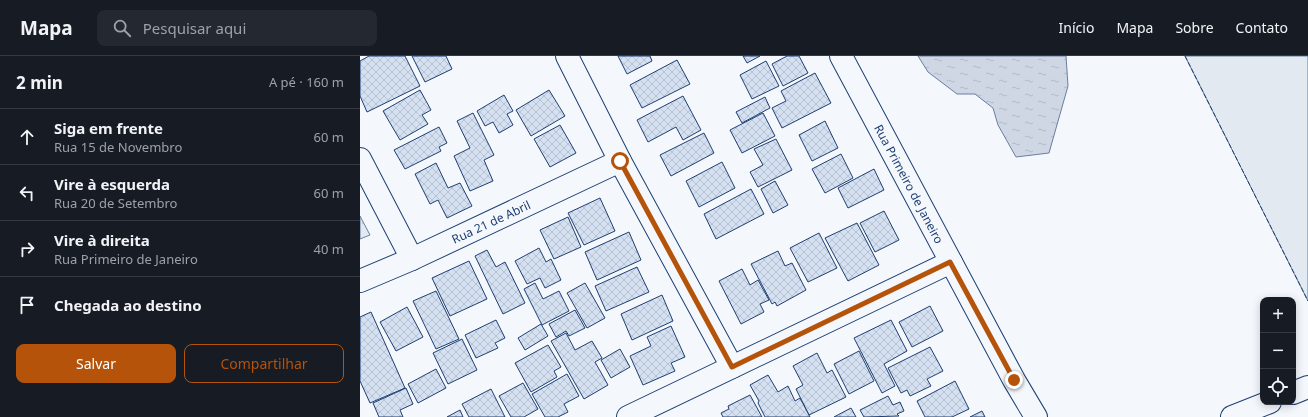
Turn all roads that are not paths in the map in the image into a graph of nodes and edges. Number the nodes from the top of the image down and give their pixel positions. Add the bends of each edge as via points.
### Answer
1 (567, 56) edge
2 (841, 56) edge
3 (360, 159) edge
4 (620, 161) junction
5 (412, 259) junction
6 (950, 262) junction
7 (360, 281) edge
8 (732, 367) junction
9 (1308, 387) edge
10 (1296, 392) edge
11 (1262, 405) edge
12 (628, 417) edge
13 (1036, 417) edge
14 (1232, 417) edge

1 - 4 street
2 - 6 street, Rua Primeiro de Janeiro
3 - 5 street
4 - 5 street, Rua 21 de Abril
4 - 8 street
5 - 7 street, Rua 21 de Abril
6 - 8 street
6 - 13 street, Rua Primeiro de Janeiro
8 - 12 street
9 - 10 street
11 - 14 street

